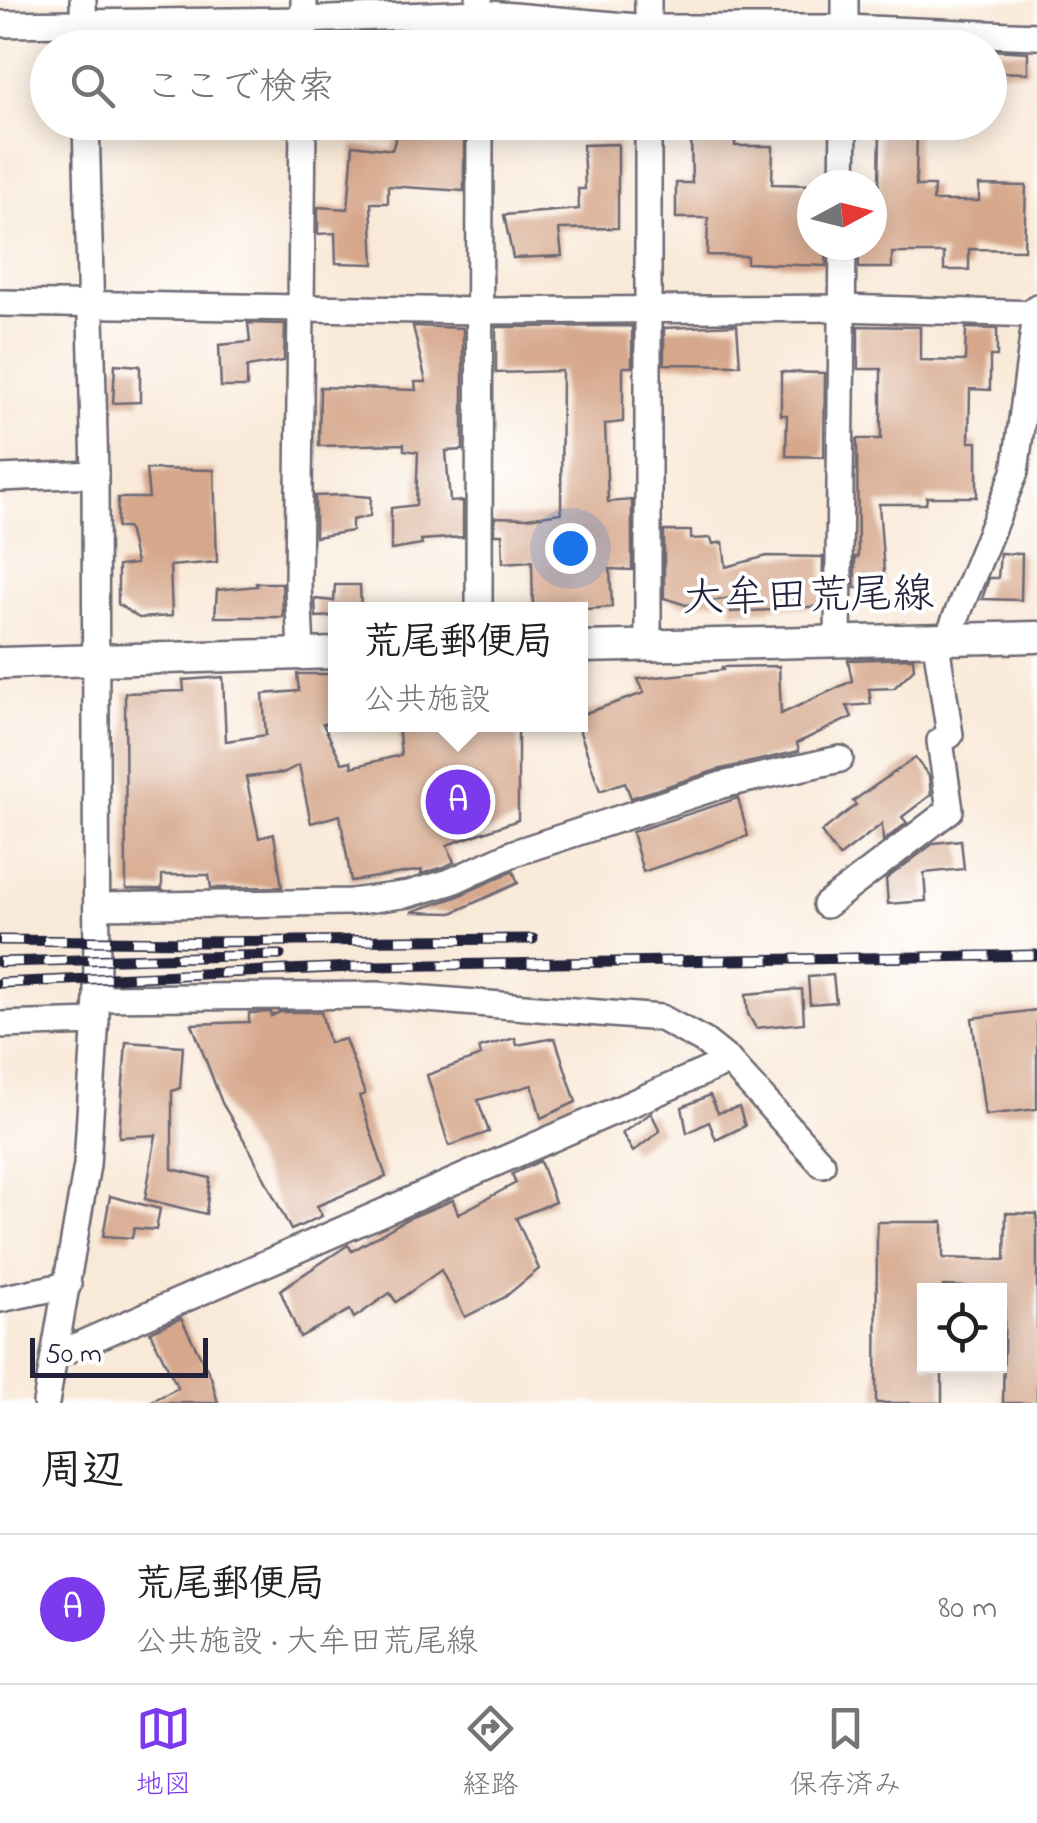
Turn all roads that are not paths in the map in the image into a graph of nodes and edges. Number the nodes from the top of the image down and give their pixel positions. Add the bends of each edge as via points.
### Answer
1 (648, 0) edge
2 (845, 0) edge
3 (479, 6) edge
4 (304, 10) edge
5 (83, 23) edge
6 (0, 24) edge
7 (606, 30) edge
8 (648, 30) edge
9 (845, 30) edge
10 (1007, 36) edge
11 (1037, 36) edge
12 (86, 140) edge
13 (303, 140) edge
14 (480, 140) edge
15 (648, 140) edge
16 (844, 140) edge
17 (844, 170) edge
18 (843, 260) edge
19 (0, 303) edge
20 (90, 304) junction
21 (300, 306) junction
22 (842, 308) junction
23 (650, 310) junction
24 (482, 311) junction
25 (1037, 312) edge
26 (95, 474) junction
27 (0, 478) edge
28 (478, 602) edge
29 (941, 637) junction
30 (1037, 637) edge
31 (838, 640) junction
32 (648, 644) junction
33 (588, 647) edge
34 (328, 652) edge
35 (301, 653) junction
36 (97, 662) junction
37 (0, 663) edge
38 (840, 759) dead end
39 (826, 905) dead end
40 (97, 906) junction
41 (97, 1010) junction
42 (0, 1025) edge
43 (729, 1062) junction
44 (822, 1164) dead end
45 (68, 1285) junction
46 (0, 1300) edge
47 (56, 1355) junction
48 (46, 1403) edge

1 - 8 street
2 - 9 street
3 - 4 street
3 - 7 street
4 - 5 street
5 - 6 street
10 - 11 street
12 - 20 street
13 - 21 street
14 - 24 street
15 - 23 street
16 - 17 street
18 - 22 street
19 - 20 street
20 - 21 street
20 - 26 street
21 - 24 street
21 - 35 street
22 - 23 street
22 - 25 street
22 - 31 street
23 - 24 street
23 - 32 street
24 - 28 street
25 - 29 street via 1015,472
26 - 27 street
26 - 36 street
29 - 30 main road, 大牟田荒尾線
29 - 31 main road, 大牟田荒尾線
29 - 39 street via 950,735 940,741 950,810
31 - 32 main road, 大牟田荒尾線
32 - 33 main road, 大牟田荒尾線
34 - 35 main road
35 - 36 main road
36 - 37 main road
36 - 40 street
38 - 40 street via 722,785 409,894 351,902
40 - 41 street
41 - 42 street
41 - 43 street via 377,995 661,1018
41 - 45 street via 87,1165
43 - 44 street
43 - 47 street
45 - 46 street
45 - 47 street
47 - 48 street

